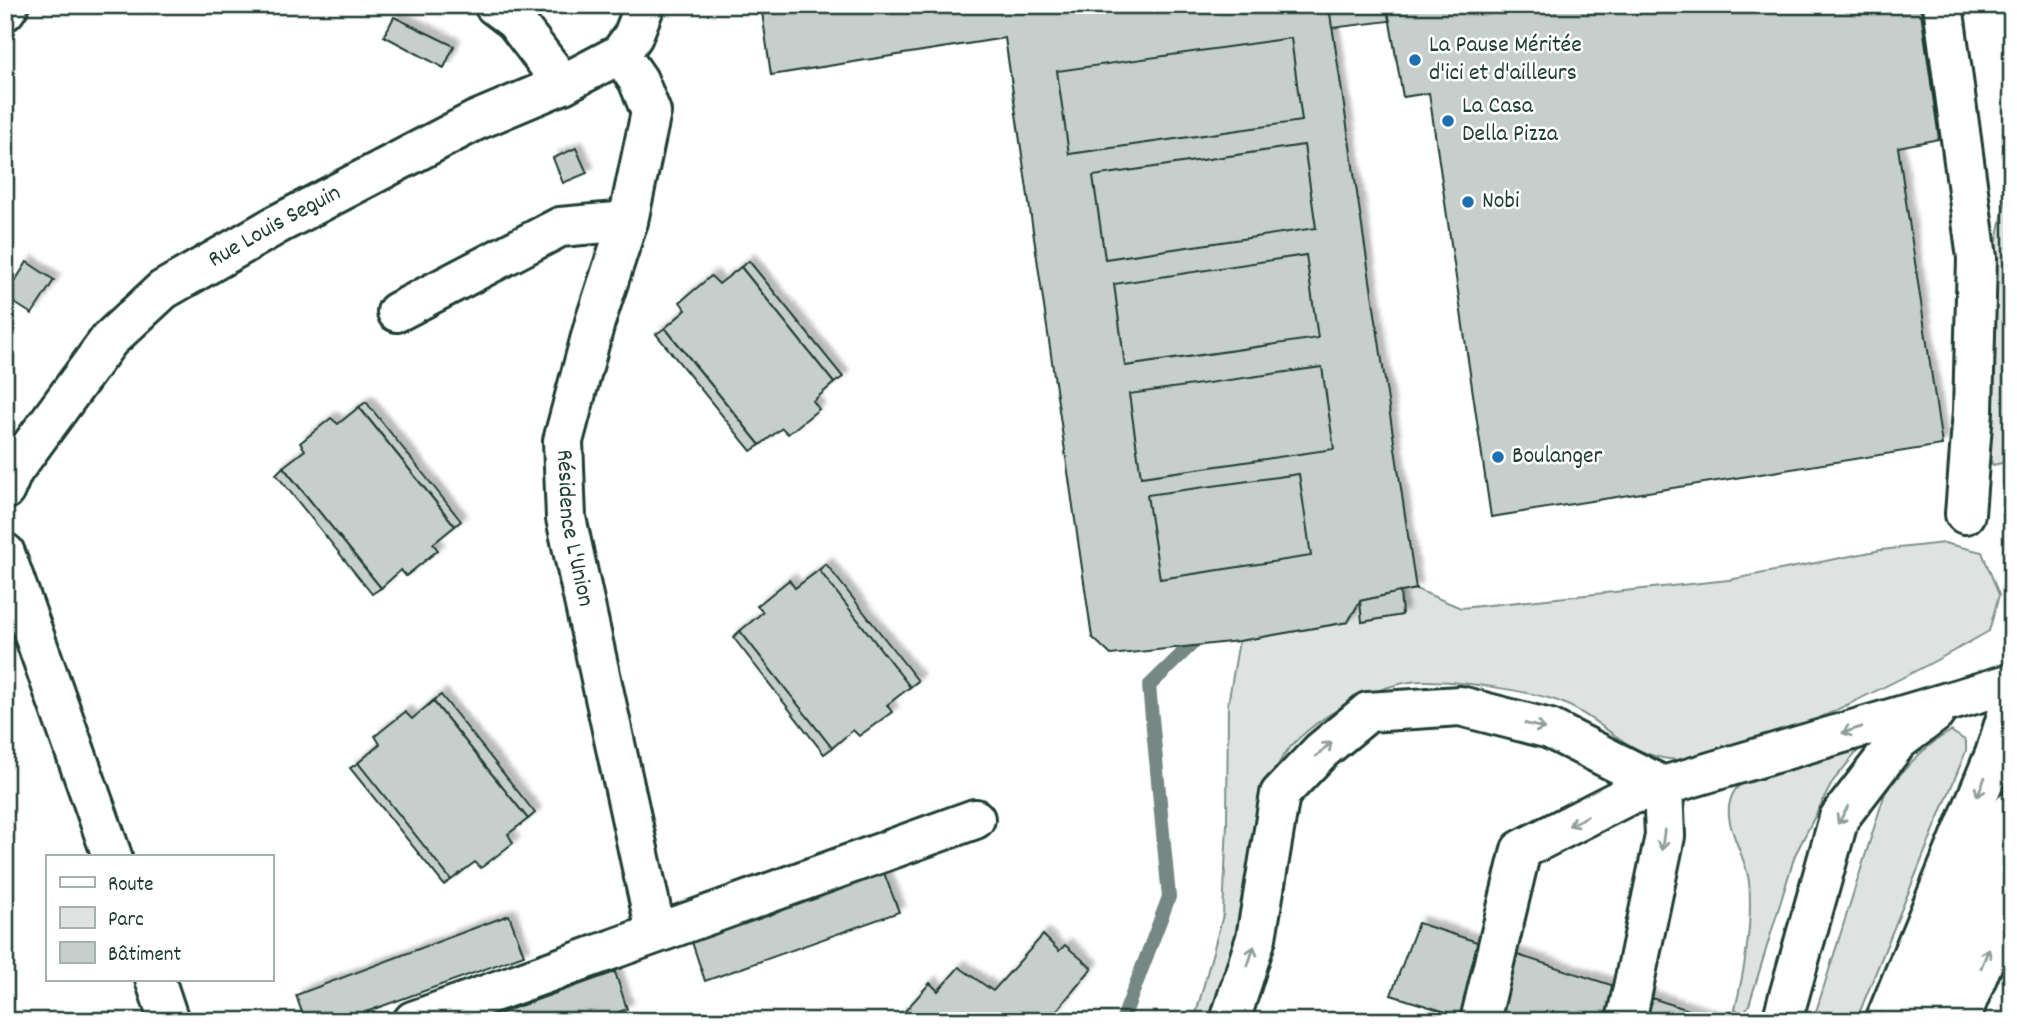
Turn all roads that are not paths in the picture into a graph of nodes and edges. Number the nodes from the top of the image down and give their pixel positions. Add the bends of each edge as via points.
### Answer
1 (9, 5) edge
2 (494, 5) edge
3 (645, 5) edge
4 (1943, 5) edge
5 (5, 11) edge
6 (620, 54) junction
7 (563, 83) junction
8 (628, 221) junction
9 (397, 312) dead end
10 (5, 490) edge
11 (1965, 514) dead end
12 (5, 553) edge
13 (24, 606) junction
14 (5, 641) edge
15 (2012, 683) edge
16 (1957, 697) junction
17 (2012, 699) edge
18 (1663, 786) junction
19 (2012, 811) edge
20 (975, 819) dead end
21 (112, 855) edge
22 (2012, 892) edge
23 (656, 932) junction
24 (156, 981) edge
25 (169, 1021) edge
26 (413, 1021) edge
27 (1230, 1021) edge
28 (1480, 1021) edge
29 (1626, 1021) edge
30 (1782, 1021) edge
31 (1885, 1021) edge
32 (1923, 1021) edge
33 (1959, 1021) edge

1 - 5 street
2 - 7 street via 515,21
3 - 6 street
4 - 11 street via 1977,258
6 - 7 street, Rue Louis Seguin
6 - 8 street, Résidence L'Union via 638,80 651,112
7 - 10 street, Rue Louis Seguin via 475,121 163,290 109,340 13,471
8 - 9 street via 560,227
8 - 23 street, Résidence L'Union via 594,322 563,441 566,518
12 - 13 street
13 - 14 street
13 - 21 street
15 - 16 street
16 -> 18 street
16 -> 30 street via 1898,741 1839,818
17 -> 31 street via 1995,754
27 -> 18 street via 1256,938 1280,794 1321,751 1368,712 1460,706 1550,729
18 -> 28 street via 1626,796 1521,850
18 -> 29 street via 1665,836
19 - 32 street
20 - 23 street
33 -> 22 street
23 - 26 street
24 - 25 street

